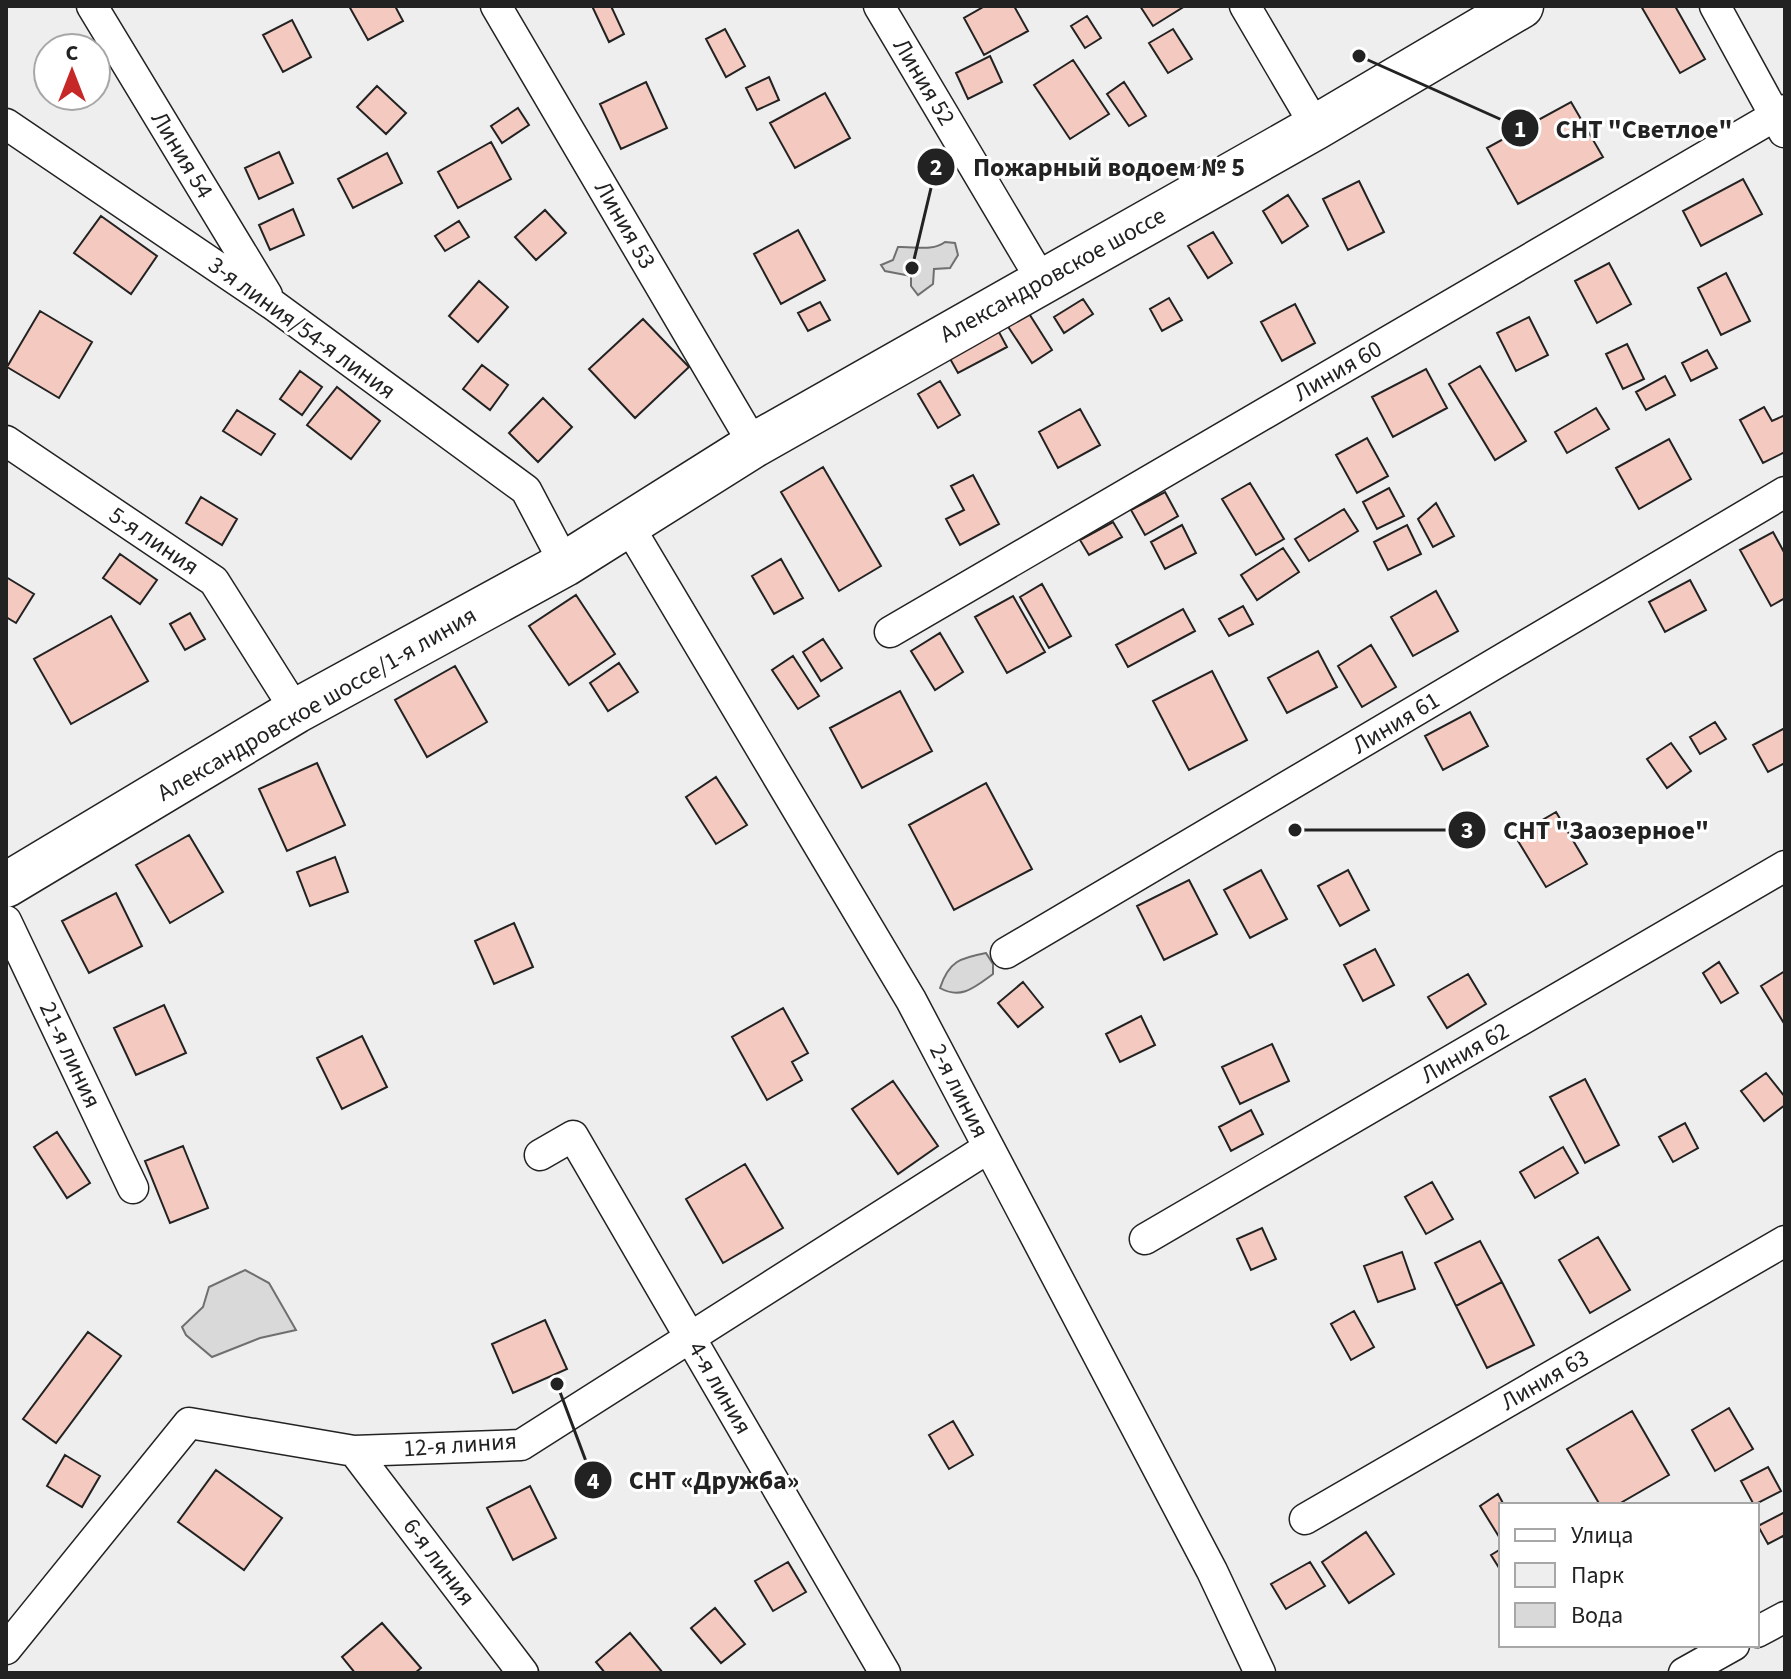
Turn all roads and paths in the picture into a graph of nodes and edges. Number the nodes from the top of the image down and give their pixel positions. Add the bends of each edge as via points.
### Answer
1 (92, 6) edge
2 (496, 6) edge
3 (879, 6) edge
4 (1245, 6) edge
5 (1521, 6) edge
6 (1715, 6) edge
7 (1782, 120) edge
8 (6, 124) edge
9 (1316, 127) junction
10 (1042, 281) junction
11 (272, 304) junction
12 (6, 441) edge
13 (754, 445) junction
14 (1785, 492) edge
15 (628, 525) junction
16 (565, 564) junction
17 (890, 632) dead end
18 (296, 711) junction
19 (1785, 866) edge
20 (9, 874) edge
21 (6, 921) edge
22 (1006, 953) dead end
23 (988, 1148) junction
24 (540, 1155) dead end
25 (133, 1188) dead end
26 (1145, 1239) dead end
27 (1785, 1241) edge
28 (690, 1336) junction
29 (354, 1451) junction
30 (1305, 1519) dead end
31 (1785, 1617) edge
32 (1759, 1631) edge
33 (1730, 1647) edge
34 (6, 1649) edge
35 (523, 1673) edge
36 (885, 1673) edge
37 (1260, 1673) edge
38 (1684, 1673) edge

1 - 11 street, Линия 54
2 - 13 street, Линия 53
3 - 10 street, Линия 52
4 - 9 street
5 - 9 street, Александровское шоссе
6 - 7 street
7 - 17 street, Линия 60
8 - 11 street, 3-я линия/54-я линия
9 - 10 street, Александровское шоссе
10 - 13 street, Александровское шоссе
11 - 16 street, 3-я линия/54-я линия via 526,490
12 - 18 street, 5-я линия via 214,581
13 - 15 street, Александровское шоссе
14 - 22 street, Линия 61
15 - 16 street, Александровское шоссе/1-я линия
15 - 23 street, 2-я линия via 911,1000
16 - 18 street, Александровское шоссе/1-я линия
18 - 20 street, Александровское шоссе/1-я линия
19 - 26 street, Линия 62
21 - 25 street, 21-я линия
23 - 28 street, 12-я линия
23 - 37 street, 2-я линия via 1212,1571
24 - 28 street, 4-я линия via 573,1136
27 - 30 street, Линия 63
28 - 29 street, 12-я линия via 521,1445
28 - 36 street, 4-я линия
29 - 34 street, 12-я линия via 189,1423
29 - 35 street, 6-я линия
31 - 32 street
33 - 38 street

